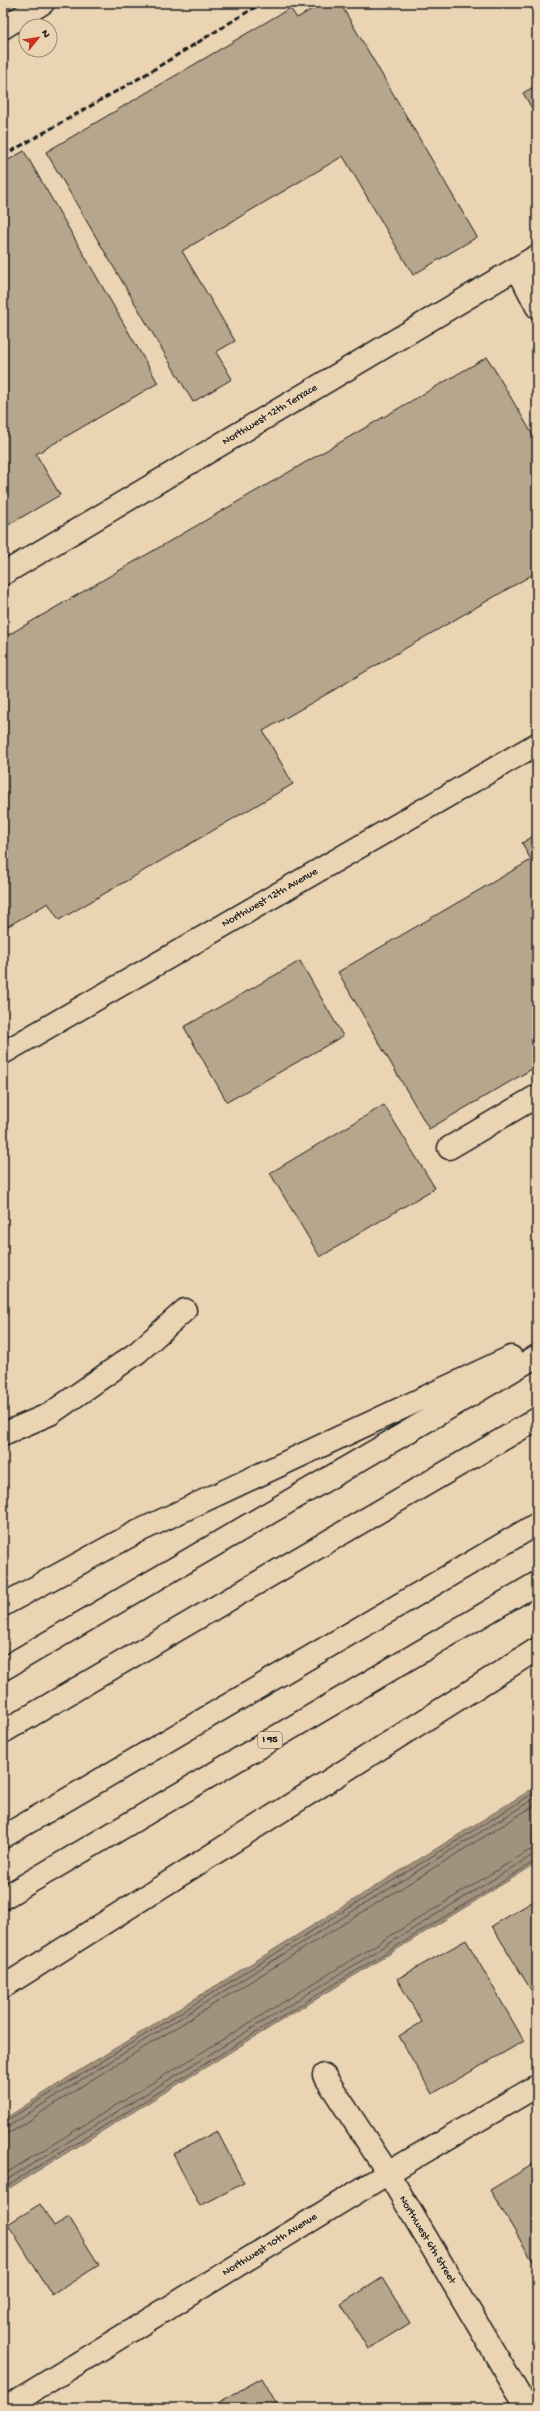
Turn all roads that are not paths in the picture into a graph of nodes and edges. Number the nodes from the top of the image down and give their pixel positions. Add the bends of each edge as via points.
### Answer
1 (43, 3) edge
2 (3, 28) edge
3 (537, 256) edge
4 (517, 268) junction
5 (537, 307) edge
6 (3, 574) edge
7 (537, 744) edge
8 (3, 1053) edge
9 (537, 1096) edge
10 (449, 1148) dead end
11 (185, 1310) dead end
12 (537, 1344) edge
13 (537, 1356) edge
14 (537, 1418) edge
15 (3, 1434) edge
16 (537, 1524) edge
17 (537, 1583) edge
18 (3, 1605) edge
19 (537, 1649) edge
20 (3, 1669) edge
21 (3, 1732) edge
22 (3, 1838) edge
23 (3, 1898) edge
24 (3, 1987) edge
25 (324, 2075) dead end
26 (537, 2086) edge
27 (388, 2173) junction
28 (5, 2408) edge
29 (527, 2408) edge

1 - 2 main road
3 - 4 main road, Northwest 12th Terrace
4 - 5 main road
4 - 6 main road, Northwest 12th Terrace
7 - 8 main road, Northwest 12th Avenue
9 - 10 main road
11 - 15 main road via 138,1352 50,1414
12 - 18 main road via 137,1532
13 - 20 main road
14 - 21 main road
16 - 22 main road
17 - 23 main road, I 95
19 - 24 main road
25 - 27 main road, Northwest 6th Street
26 - 27 main road, Northwest 10th Avenue
27 - 28 main road, Northwest 10th Avenue
27 - 29 main road, Northwest 6th Street

